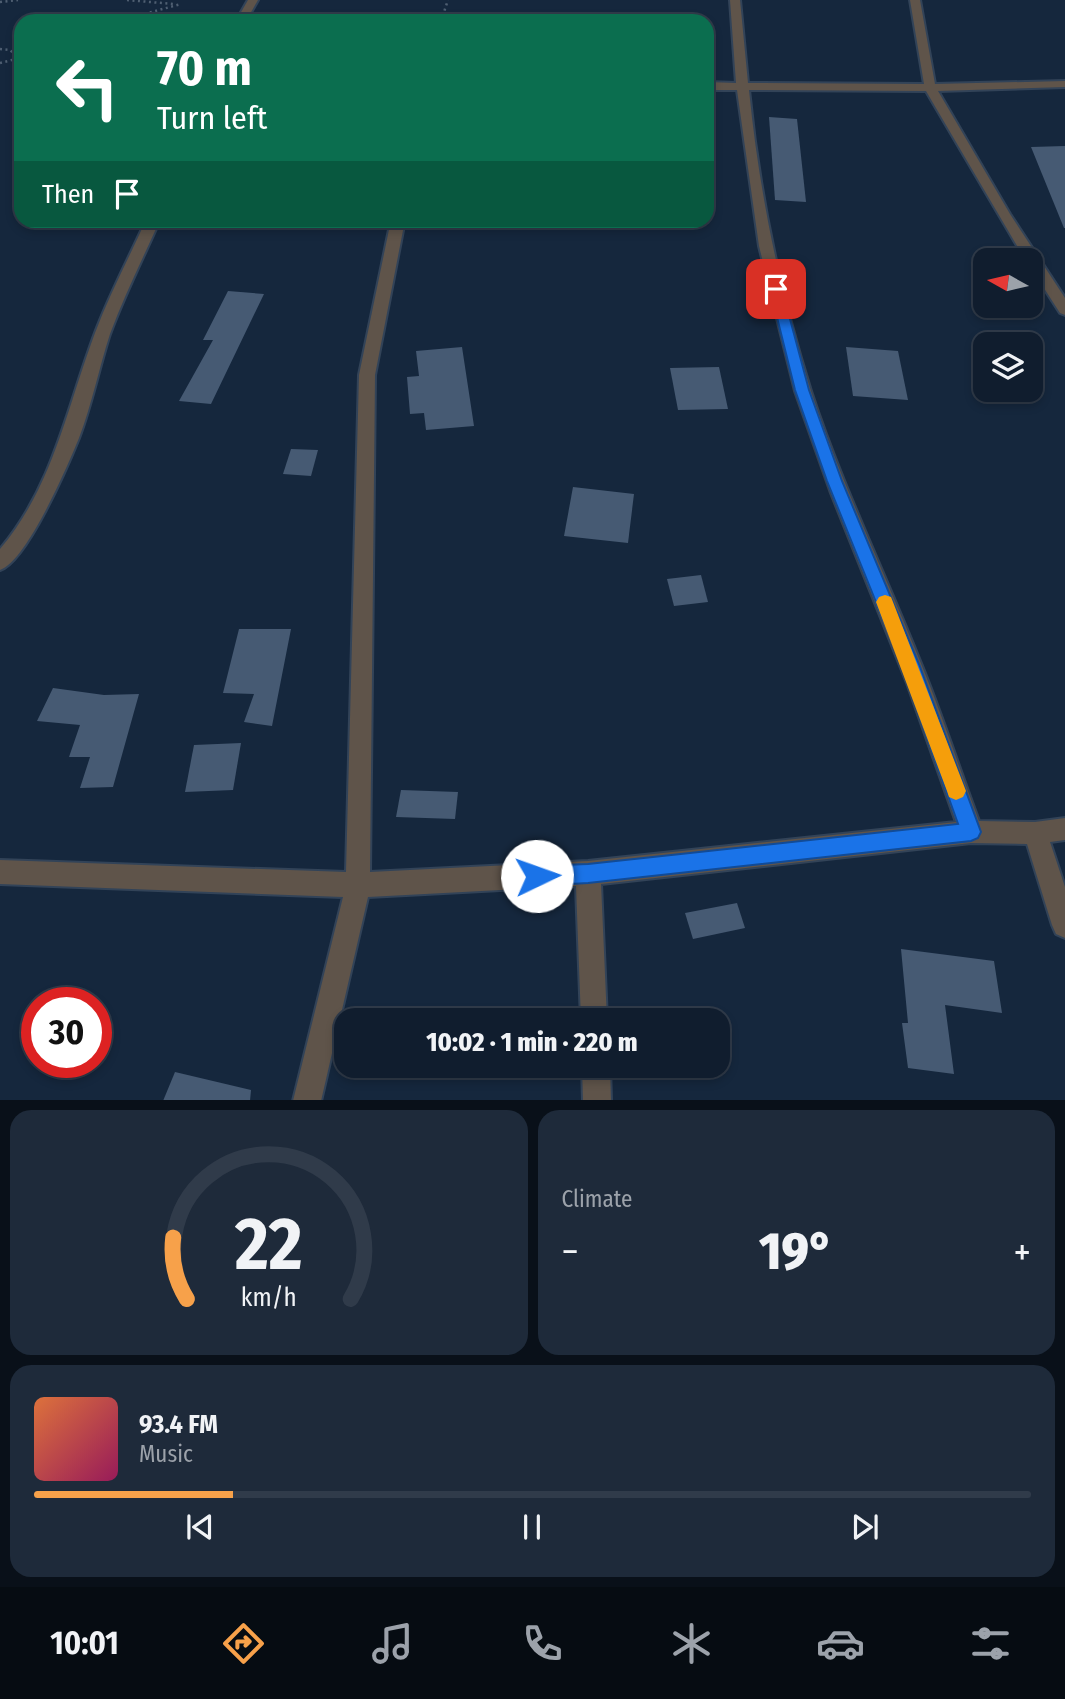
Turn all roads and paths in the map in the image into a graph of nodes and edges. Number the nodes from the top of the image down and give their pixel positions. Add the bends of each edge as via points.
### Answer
1 (18, 0) edge
2 (127, 0) edge
3 (735, 0) edge
4 (915, 0) edge
5 (0, 2) edge
6 (144, 14) edge
7 (1065, 84) edge
8 (714, 86) edge
9 (741, 87) junction
10 (930, 88) junction
11 (149, 228) edge
12 (396, 228) edge
13 (1065, 310) edge
14 (0, 562) edge
15 (1065, 829) edge
16 (971, 832) junction
17 (1035, 833) junction
18 (0, 873) edge
19 (588, 873) junction
20 (358, 886) junction
21 (1065, 925) edge
22 (594, 1008) edge
23 (596, 1078) edge
24 (307, 1100) edge
25 (597, 1100) edge

1 - 5 path
2 - 6 path via 181,4
3 - 9 street
4 - 10 street
7 - 10 street
8 - 9 street
9 - 10 street
9 - 16 street via 770,264 802,390
10 - 13 street
11 - 14 street via 103,333 71,436 50,483 22,537
12 - 20 street via 367,375
15 - 17 street
16 - 17 street
16 - 19 street
17 - 21 street
18 - 20 street
19 - 20 street
19 - 22 street
20 - 24 street
23 - 25 street

